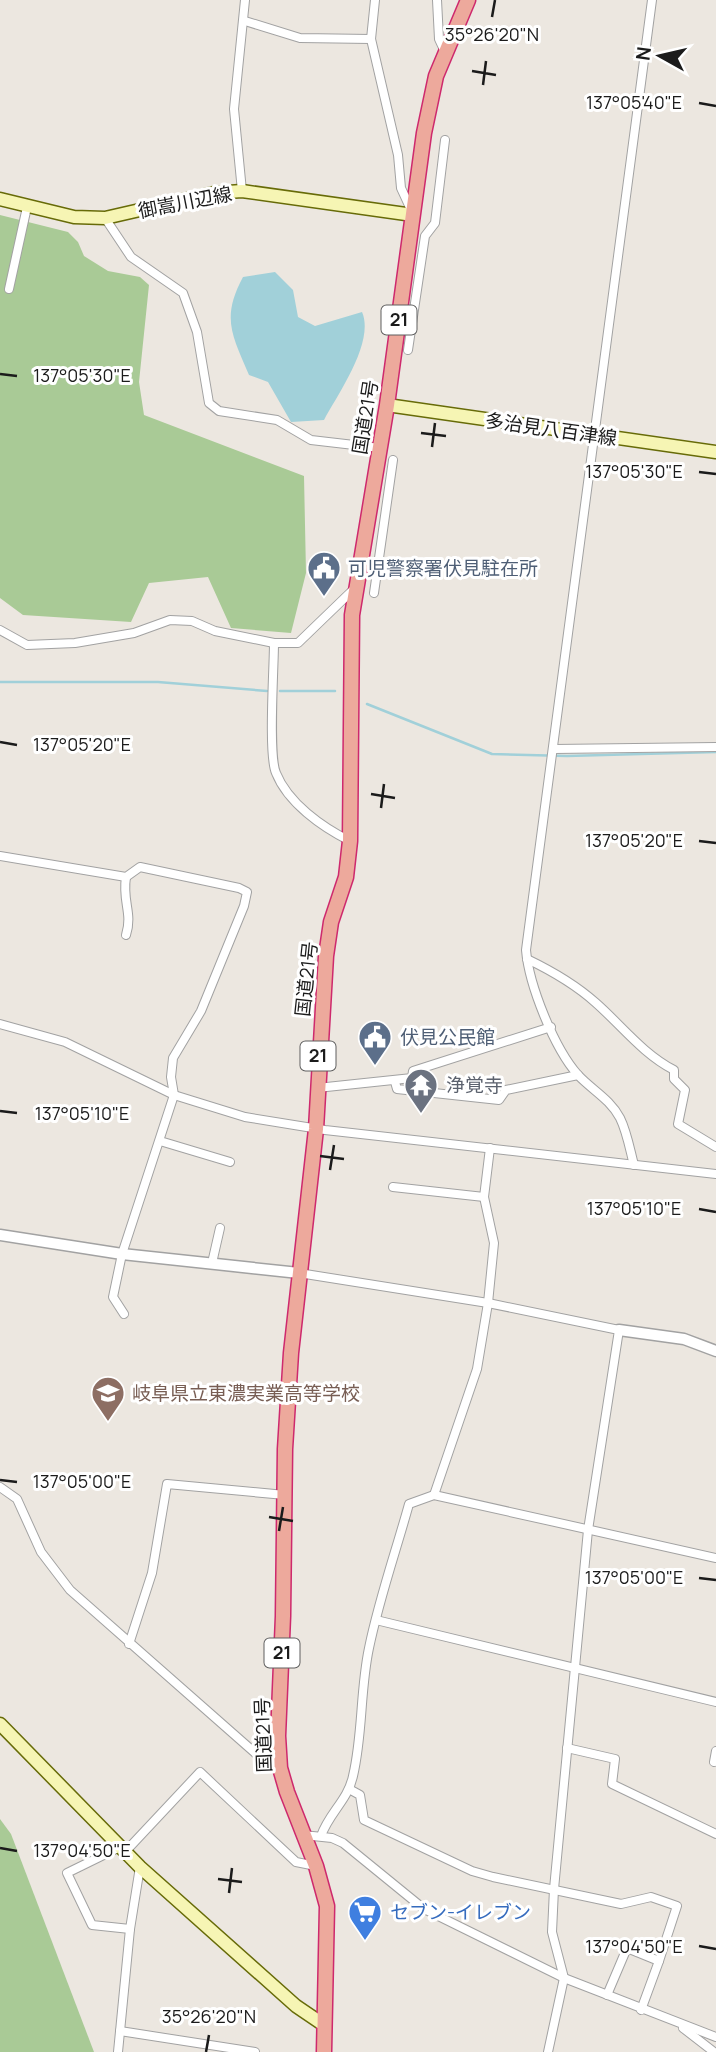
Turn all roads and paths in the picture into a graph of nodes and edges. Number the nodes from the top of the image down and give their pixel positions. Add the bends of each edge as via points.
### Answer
1 (245, 0) edge
2 (375, 0) edge
3 (437, 0) edge
4 (468, 0) edge
5 (652, 0) edge
6 (245, 21) junction
7 (371, 38) junction
8 (445, 52) junction
9 (445, 140) dead end
10 (243, 191) junction
11 (0, 199) edge
12 (26, 207) junction
13 (413, 215) junction
14 (105, 218) junction
15 (9, 289) dead end
16 (408, 350) dead end
17 (387, 405) junction
18 (594, 435) junction
19 (380, 448) junction
20 (716, 452) edge
21 (393, 460) dead end
22 (355, 588) junction
23 (374, 593) dead end
24 (0, 630) edge
25 (274, 643) junction
26 (716, 747) edge
27 (554, 749) junction
28 (350, 841) junction
29 (0, 856) edge
30 (126, 877) junction
31 (126, 935) dead end
32 (527, 959) junction
33 (0, 1024) edge
34 (551, 1027) junction
35 (578, 1075) junction
36 (395, 1082) junction
37 (317, 1088) junction
38 (174, 1095) junction
39 (316, 1129) junction
40 (160, 1141) junction
41 (716, 1147) edge
42 (491, 1149) junction
43 (230, 1162) dead end
44 (634, 1165) junction
45 (716, 1174) edge
46 (393, 1187) dead end
47 (484, 1197) junction
48 (220, 1228) dead end
49 (0, 1235) edge
50 (122, 1254) junction
51 (212, 1264) junction
52 (299, 1273) junction
53 (488, 1303) junction
54 (124, 1314) dead end
55 (619, 1330) junction
56 (714, 1347) edge
57 (0, 1488) edge
58 (285, 1495) junction
59 (434, 1495) junction
60 (588, 1530) junction
61 (716, 1558) edge
62 (376, 1620) junction
63 (129, 1644) junction
64 (574, 1667) junction
65 (716, 1702) edge
66 (0, 1724) edge
67 (568, 1748) junction
68 (716, 1751) edge
69 (279, 1759) junction
70 (713, 1762) dead end
71 (349, 1789) junction
72 (716, 1834) edge
73 (303, 1835) junction
74 (321, 1836) junction
75 (122, 1849) junction
76 (316, 1866) junction
77 (140, 1867) junction
78 (554, 1889) junction
79 (130, 1929) junction
80 (659, 1961) junction
81 (564, 1978) junction
82 (607, 1995) junction
83 (641, 2010) junction
84 (678, 2024) junction
85 (324, 2025) junction
86 (120, 2031) junction
87 (716, 2037) edge
88 (324, 2051) edge
89 (118, 2052) edge
90 (255, 2052) edge
91 (548, 2052) edge
92 (714, 2052) edge

1 - 6 street
2 - 7 street
3 - 8 street via 439,39
4 - 8 highway, 国道21号 / 21
5 - 18 street
6 - 7 street via 300,38
6 - 10 street via 234,109
7 - 13 street via 396,145 401,188
8 - 13 highway, 国道21号 / 21 via 436,76
9 - 16 street via 435,223 425,236
10 - 13 main road, 御嵩川辺線
10 - 14 main road, 御嵩川辺線 via 214,193
11 - 12 main road, 御嵩川辺線
12 - 14 main road, 御嵩川辺線 via 74,218
12 - 15 street
13 - 17 highway, 国道21号 / 21
14 - 19 street via 131,257 183,293 197,332 209,403 219,411 277,420 311,440
17 - 18 main road, 多治見八百津線
17 - 19 highway, 国道21号 / 21
18 - 20 main road, 多治見八百津線
18 - 27 street
19 - 22 highway, 国道21号 / 21
21 - 23 street
22 - 25 street via 298,643
22 - 28 highway, 国道21号 / 21 via 350,643
24 - 25 street via 27,645 75,643 134,633 170,620 192,621 215,631
25 - 28 street via 276,773 297,803
26 - 27 street
27 - 32 street
28 - 37 highway, 国道21号 / 21 via 326,956
29 - 30 street
30 - 31 street via 122,899 130,924
30 - 38 street via 140,867 247,892 201,1011 173,1058
32 - 34 street
32 - 41 street via 555,972 595,1002 657,1062 674,1070 674,1079 685,1090 678,1124
33 - 38 street via 65,1042
34 - 35 street
34 - 36 street via 413,1071 412,1078
35 - 36 street via 506,1090 499,1100 397,1089
35 - 44 street via 603,1096 621,1120
36 - 37 street
37 - 39 highway, 国道21号 / 21
38 - 39 street via 245,1117
38 - 40 street
39 - 42 street
39 - 52 highway, 国道21号 / 21
40 - 43 street
40 - 50 street
42 - 44 street
42 - 47 street
44 - 45 street
46 - 47 street
47 - 53 street via 494,1242
48 - 51 street
49 - 50 street
50 - 51 street
50 - 54 street via 113,1297
51 - 52 street
52 - 53 street
52 - 58 highway, 国道21号 / 21
53 - 55 street
53 - 59 street via 477,1369
55 - 56 street
55 - 60 street
57 - 63 street via 17,1499 41,1552 63,1581
58 - 63 street via 167,1484 152,1573
58 - 69 highway, 国道21号 / 21
59 - 60 street
59 - 62 street via 409,1504
60 - 61 street
60 - 64 street
62 - 64 street
62 - 71 street
63 - 69 street via 261,1759
64 - 65 street
64 - 67 street
66 - 75 main road
67 - 72 street via 615,1759 612,1784
67 - 78 street
68 - 70 street
69 - 73 highway, 国道21号 / 21
71 - 74 street via 327,1819
71 - 78 street via 360,1795 365,1820 401,1839 472,1871
73 - 74 street
73 - 76 highway, 国道21号 / 21
74 - 81 street via 343,1843 424,1909
75 - 76 street via 200,1772 296,1863
75 - 77 main road
75 - 79 street via 67,1873 92,1925
76 - 85 highway, 国道21号 / 21 via 327,1906
77 - 79 street
77 - 85 main road via 296,2006
78 - 80 street via 621,1904 651,1896 677,1906
78 - 81 street via 552,1932
79 - 86 street
80 - 82 street via 627,1948
80 - 83 street
81 - 82 street
81 - 91 street
82 - 83 street
83 - 84 street
84 - 87 street
84 - 92 street
85 - 88 highway, 国道21号 / 21
86 - 89 street
86 - 90 street

